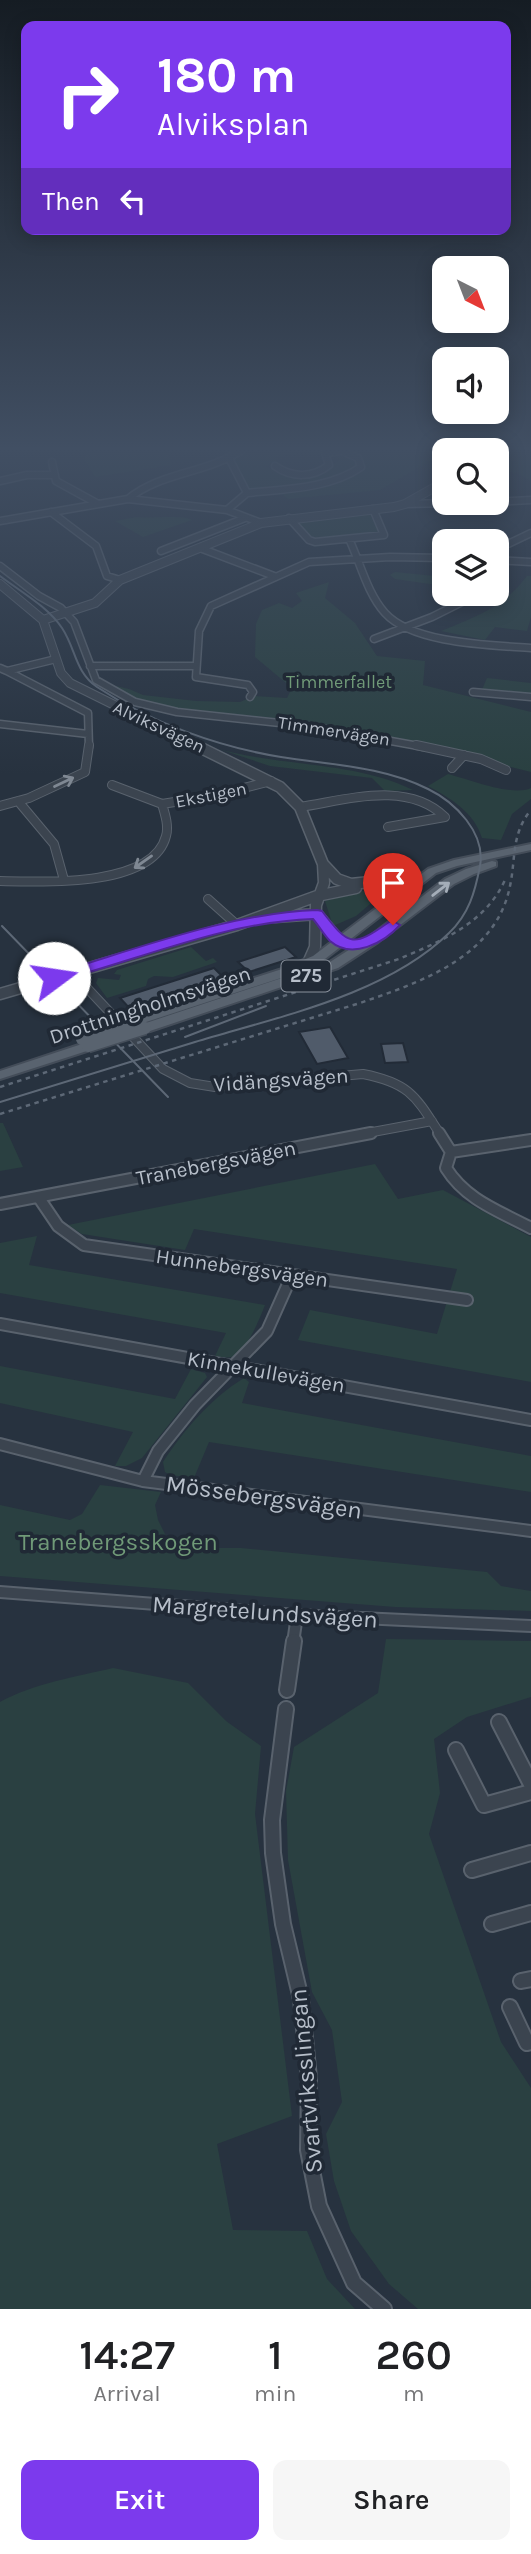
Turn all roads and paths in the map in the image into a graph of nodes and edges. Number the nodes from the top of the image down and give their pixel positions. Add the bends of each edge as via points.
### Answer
1 (101, 558) edge
2 (174, 558) edge
3 (226, 558) edge
4 (359, 558) junction
5 (432, 558) edge
6 (509, 561) edge
7 (531, 562) edge
8 (0, 566) edge
9 (274, 576) junction
10 (120, 580) junction
11 (1, 585) edge
12 (451, 606) edge
13 (67, 614) junction
14 (43, 620) junction
15 (407, 626) junction
16 (374, 639) dead end
17 (531, 648) edge
18 (56, 659) junction
19 (90, 666) junction
20 (196, 666) junction
21 (4, 669) edge
22 (473, 692) dead end
23 (250, 697) dead end
24 (531, 697) edge
25 (157, 711) joint
26 (0, 724) edge
27 (88, 734) junction
28 (464, 755) junction
29 (452, 768) dead end
30 (506, 770) dead end
31 (271, 781) junction
32 (112, 785) dead end
33 (18, 801) junction
34 (162, 804) junction
35 (0, 806) edge
36 (300, 807) junction
37 (387, 827) dead end
38 (531, 847) edge
39 (531, 856) edge
40 (323, 864) junction
41 (64, 880) junction
42 (389, 880) junction
43 (0, 881) edge
44 (415, 883) junction
45 (317, 896) junction
46 (208, 899) dead end
47 (317, 914) junction
48 (240, 924) junction
49 (340, 942) junction
50 (367, 944) junction
51 (308, 963) junction
52 (73, 973) junction
53 (0, 993) edge
54 (141, 1024) junction
55 (85, 1043) junction
56 (0, 1065) edge
57 (0, 1075) edge
58 (432, 1121) junction
59 (531, 1140) edge
60 (452, 1152) junction
61 (39, 1198) junction
62 (0, 1204) edge
63 (531, 1220) edge
64 (519, 1222) junction
65 (531, 1228) edge
66 (292, 1275) junction
67 (467, 1300) dead end
68 (0, 1324) edge
69 (235, 1367) junction
70 (531, 1420) edge
71 (0, 1444) edge
72 (143, 1480) junction
73 (531, 1531) edge
74 (0, 1592) edge
75 (298, 1615) junction
76 (531, 1626) edge
77 (288, 1690) dead end
78 (286, 1709) dead end
79 (499, 1722) dead end
80 (456, 1750) dead end
81 (531, 1784) edge
82 (531, 1792) edge
83 (531, 1853) edge
84 (472, 1870) dead end
85 (531, 1913) edge
86 (492, 1924) dead end
87 (510, 2007) dead end
88 (531, 2042) edge
89 (384, 2309) edge

1 - 10 street via 107,576
2 - 10 street
3 - 9 street
4 - 5 street
4 - 9 street via 309,562
4 - 15 street via 386,613
6 - 7 street
8 - 13 street, Alviksvägen
9 - 20 street via 211,606 199,631
10 - 13 street via 94,603
11 - 14 street
12 - 15 street
13 - 14 street
13 - 19 street, Alviksvägen
14 - 18 street, Alviksvägen
15 - 16 street
15 - 17 street via 449,639
18 - 21 street
18 - 31 street, Alviksvägen via 61,673 77,688
19 - 20 street
19 - 25 street, Alviksvägen via 104,686
20 - 23 street via 196,677 248,685 253,692
21 - 27 street via 88,713
22 - 24 street
25 - 28 street, Timmervägen via 309,726
26 - 27 street
33 -> 27 street via 85,772
28 - 29 street
28 - 30 street, Timmervägen
31 - 34 street, Ekstigen
31 - 36 street, Alviksvägen
32 - 34 street, Ekstigen
33 - 35 street
33 - 41 street via 54,844
34 -> 41 street via 165,841 142,865 102,877
36 - 37 street via 402,794 428,803 445,817
36 - 40 street, Alviksvägen
38 - 44 main road, Drottningholmsvägen / 275 via 453,863
50 -> 39 main road, Drottningholmsvägen / 275 via 454,879 476,868
40 - 42 street via 346,884
40 - 45 street via 324,885
41 - 43 street
42 - 44 street
42 - 45 street
44 - 49 main road, Drottningholmsvägen / 275
44 - 50 main road via 418,894 368,935
45 - 47 street
45 - 48 street
46 - 48 street
47 - 48 street
47 - 49 street
47 - 51 street via 317,946
48 - 52 street
49 - 50 main road
49 - 51 main road, Drottningholmsvägen / 275
50 - 54 main road, Drottningholmsvägen / 275 via 316,973
51 - 54 main road, Drottningholmsvägen / 275
52 - 53 street
52 - 58 street, Vidängsvägen via 163,1069 181,1080 229,1086 373,1075 413,1093
54 - 55 main road, Drottningholmsvägen / 275, bridge
55 - 56 main road, Drottningholmsvägen / 275
55 - 57 main road, Drottningholmsvägen / 275
58 - 60 street, Vidängsvägen
58 - 61 street, Tranebergsvägen
59 - 60 street
60 - 64 street via 446,1168 454,1184
61 - 62 street, Tranebergsvägen
61 - 66 street, Hunnebergsvägen via 56,1227 84,1245
63 - 64 street
64 - 65 street
66 - 67 street, Hunnebergsvägen
66 - 69 street via 267,1331
68 - 69 street, Kinnekullevägen
69 - 70 street, Kinnekullevägen
69 - 72 street via 195,1405 158,1451
71 - 72 street, Mössebergsvägen
72 - 73 street, Mössebergsvägen
74 - 75 street, Margretelundsvägen
75 - 76 street, Margretelundsvägen
75 - 77 street
78 - 89 street, Svartviksslingan via 272,1820 273,1853 283,1924 301,1999 309,2078 308,2150 319,2206 355,2283
79 - 81 street
80 - 82 street via 484,1805
83 - 84 street
85 - 86 street
87 - 88 street via 527,2043

